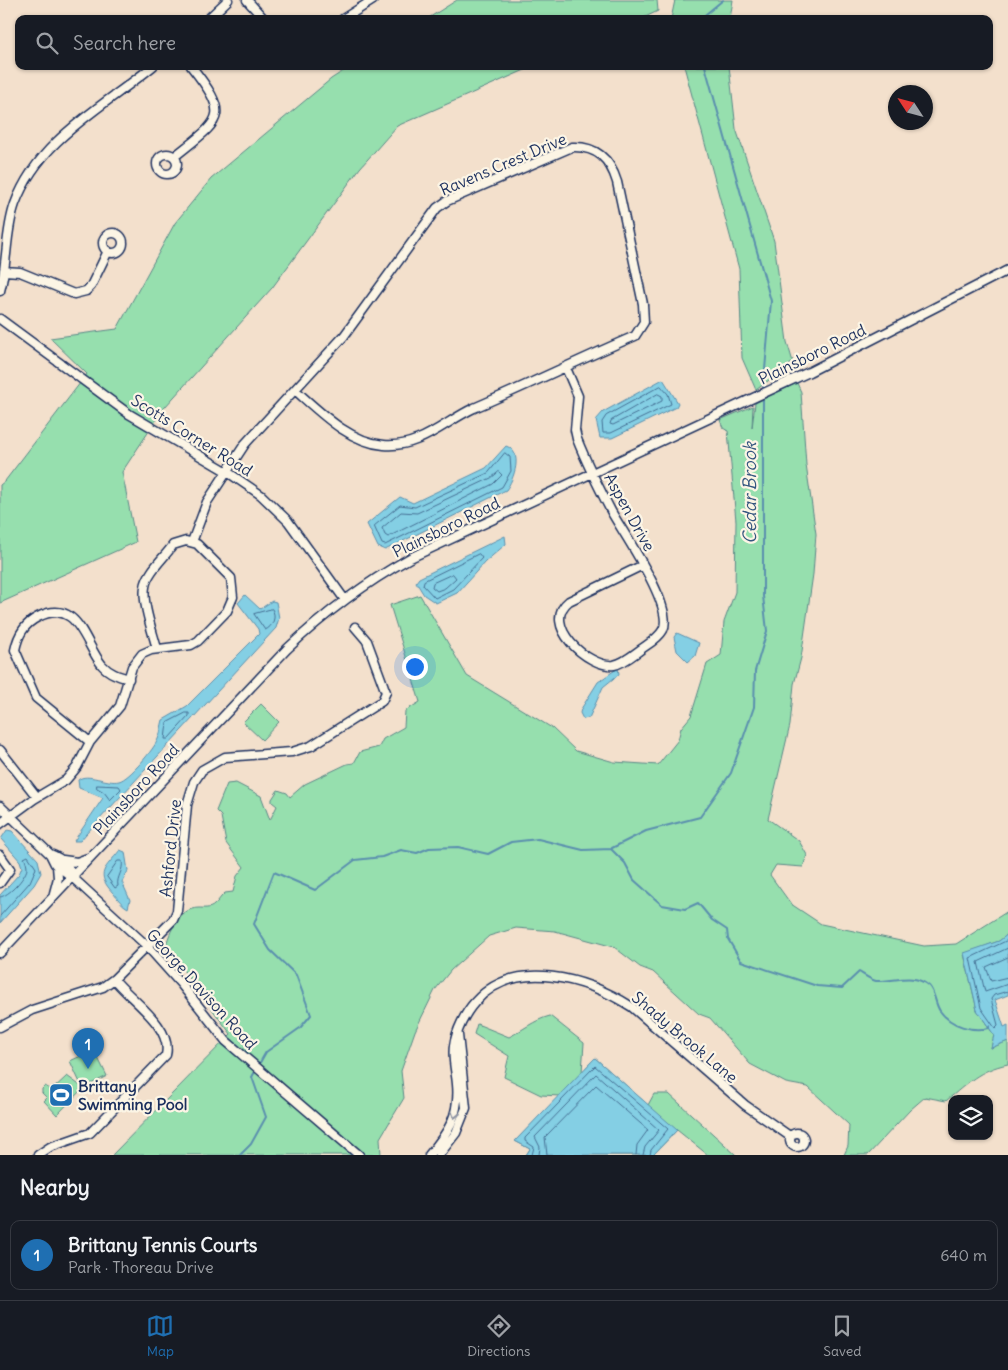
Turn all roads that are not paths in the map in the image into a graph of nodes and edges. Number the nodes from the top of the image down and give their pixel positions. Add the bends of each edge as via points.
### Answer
1 (228, 0) edge
2 (247, 0) edge
3 (373, 0) edge
4 (212, 15) edge
5 (260, 15) edge
6 (349, 15) edge
7 (148, 70) edge
8 (194, 70) edge
9 (174, 157) dead end
10 (108, 251) dead end
11 (1008, 270) edge
12 (4, 271) junction
13 (0, 291) edge
14 (0, 318) edge
15 (566, 368) junction
16 (295, 390) junction
17 (226, 471) junction
18 (592, 473) junction
19 (192, 542) junction
20 (643, 565) junction
21 (345, 600) junction
22 (355, 627) dead end
23 (157, 649) junction
24 (129, 679) junction
25 (90, 742) junction
26 (0, 750) edge
27 (37, 797) junction
28 (0, 806) edge
29 (9, 816) junction
30 (0, 824) edge
31 (0, 855) edge
32 (90, 858) junction
33 (59, 862) junction
34 (72, 876) junction
35 (0, 883) edge
36 (52, 897) junction
37 (147, 946) junction
38 (0, 953) edge
39 (114, 979) junction
40 (0, 1027) edge
41 (791, 1137) dead end
42 (440, 1150) edge
43 (38, 1155) edge
44 (360, 1155) edge
45 (429, 1155) edge

1 - 4 street
2 - 5 street
3 - 6 street
7 - 12 street via 67,130 35,165 14,205
8 - 9 street via 214,96 216,118 211,127
10 - 12 street via 92,286 74,294 20,272
11 - 18 street, Plainsboro Road via 847,353
12 - 13 street
14 - 17 street, Scotts Corner Road via 129,414
15 - 16 street, Ravens Crest Drive via 473,409 426,437 398,446 372,443 348,432
15 - 16 street, Ravens Crest Drive via 634,336 644,322 643,304 614,172 600,154 580,147 564,150 437,208 344,336
15 - 18 street via 578,396 577,440
16 - 17 street, Ravens Crest Drive via 245,444
17 - 19 street, Ravens Crest Drive via 207,502
17 - 21 street, Scotts Corner Road via 261,495 288,521
18 - 20 street, Aspen Drive
18 - 21 street, Plainsboro Road via 410,558
19 - 23 street via 174,545 148,578 145,587 144,597
19 - 23 street via 231,578 234,589 231,605 198,641 182,647
20 - 20 street, Aspen Drive via 663,611 665,624 658,637 624,661 616,665 600,663 580,650 562,631 559,624 562,608 569,601
21 - 32 street, Plainsboro Road via 275,661
22 - 37 street, Ashford Drive via 367,640 386,692 379,704 301,750 225,757 202,770 194,782 187,805 177,911 173,920
23 - 24 street via 142,654 136,660
24 - 25 street via 120,706
24 - 25 street via 107,670 81,626 63,614 41,615 23,628 14,650 33,695
25 - 27 street via 66,780
26 - 27 street
27 - 29 street
28 - 29 street, George Davison Road
29 - 30 street
29 - 33 street, George Davison Road
31 - 35 street via 10,869
32 - 33 street
32 - 34 street, Plainsboro Road
33 - 34 street, George Davison Road via 70,868
33 - 36 street
34 - 36 street, Plainsboro Road
34 - 37 street, George Davison Road
36 - 38 street, Plainsboro Road
37 - 39 street, Ashford Drive
37 - 44 street, George Davison Road via 223,1037
39 - 40 street, Ashford Drive via 96,991 32,1010
39 - 43 street via 158,1025 165,1040 166,1055 90,1133 50,1147
41 - 42 street, Shady Brook Lane via 745,1105 632,1007 613,995 546,976 514,977 478,999 458,1032 461,1087 466,1108 456,1133
42 - 45 street, Shady Brook Lane

